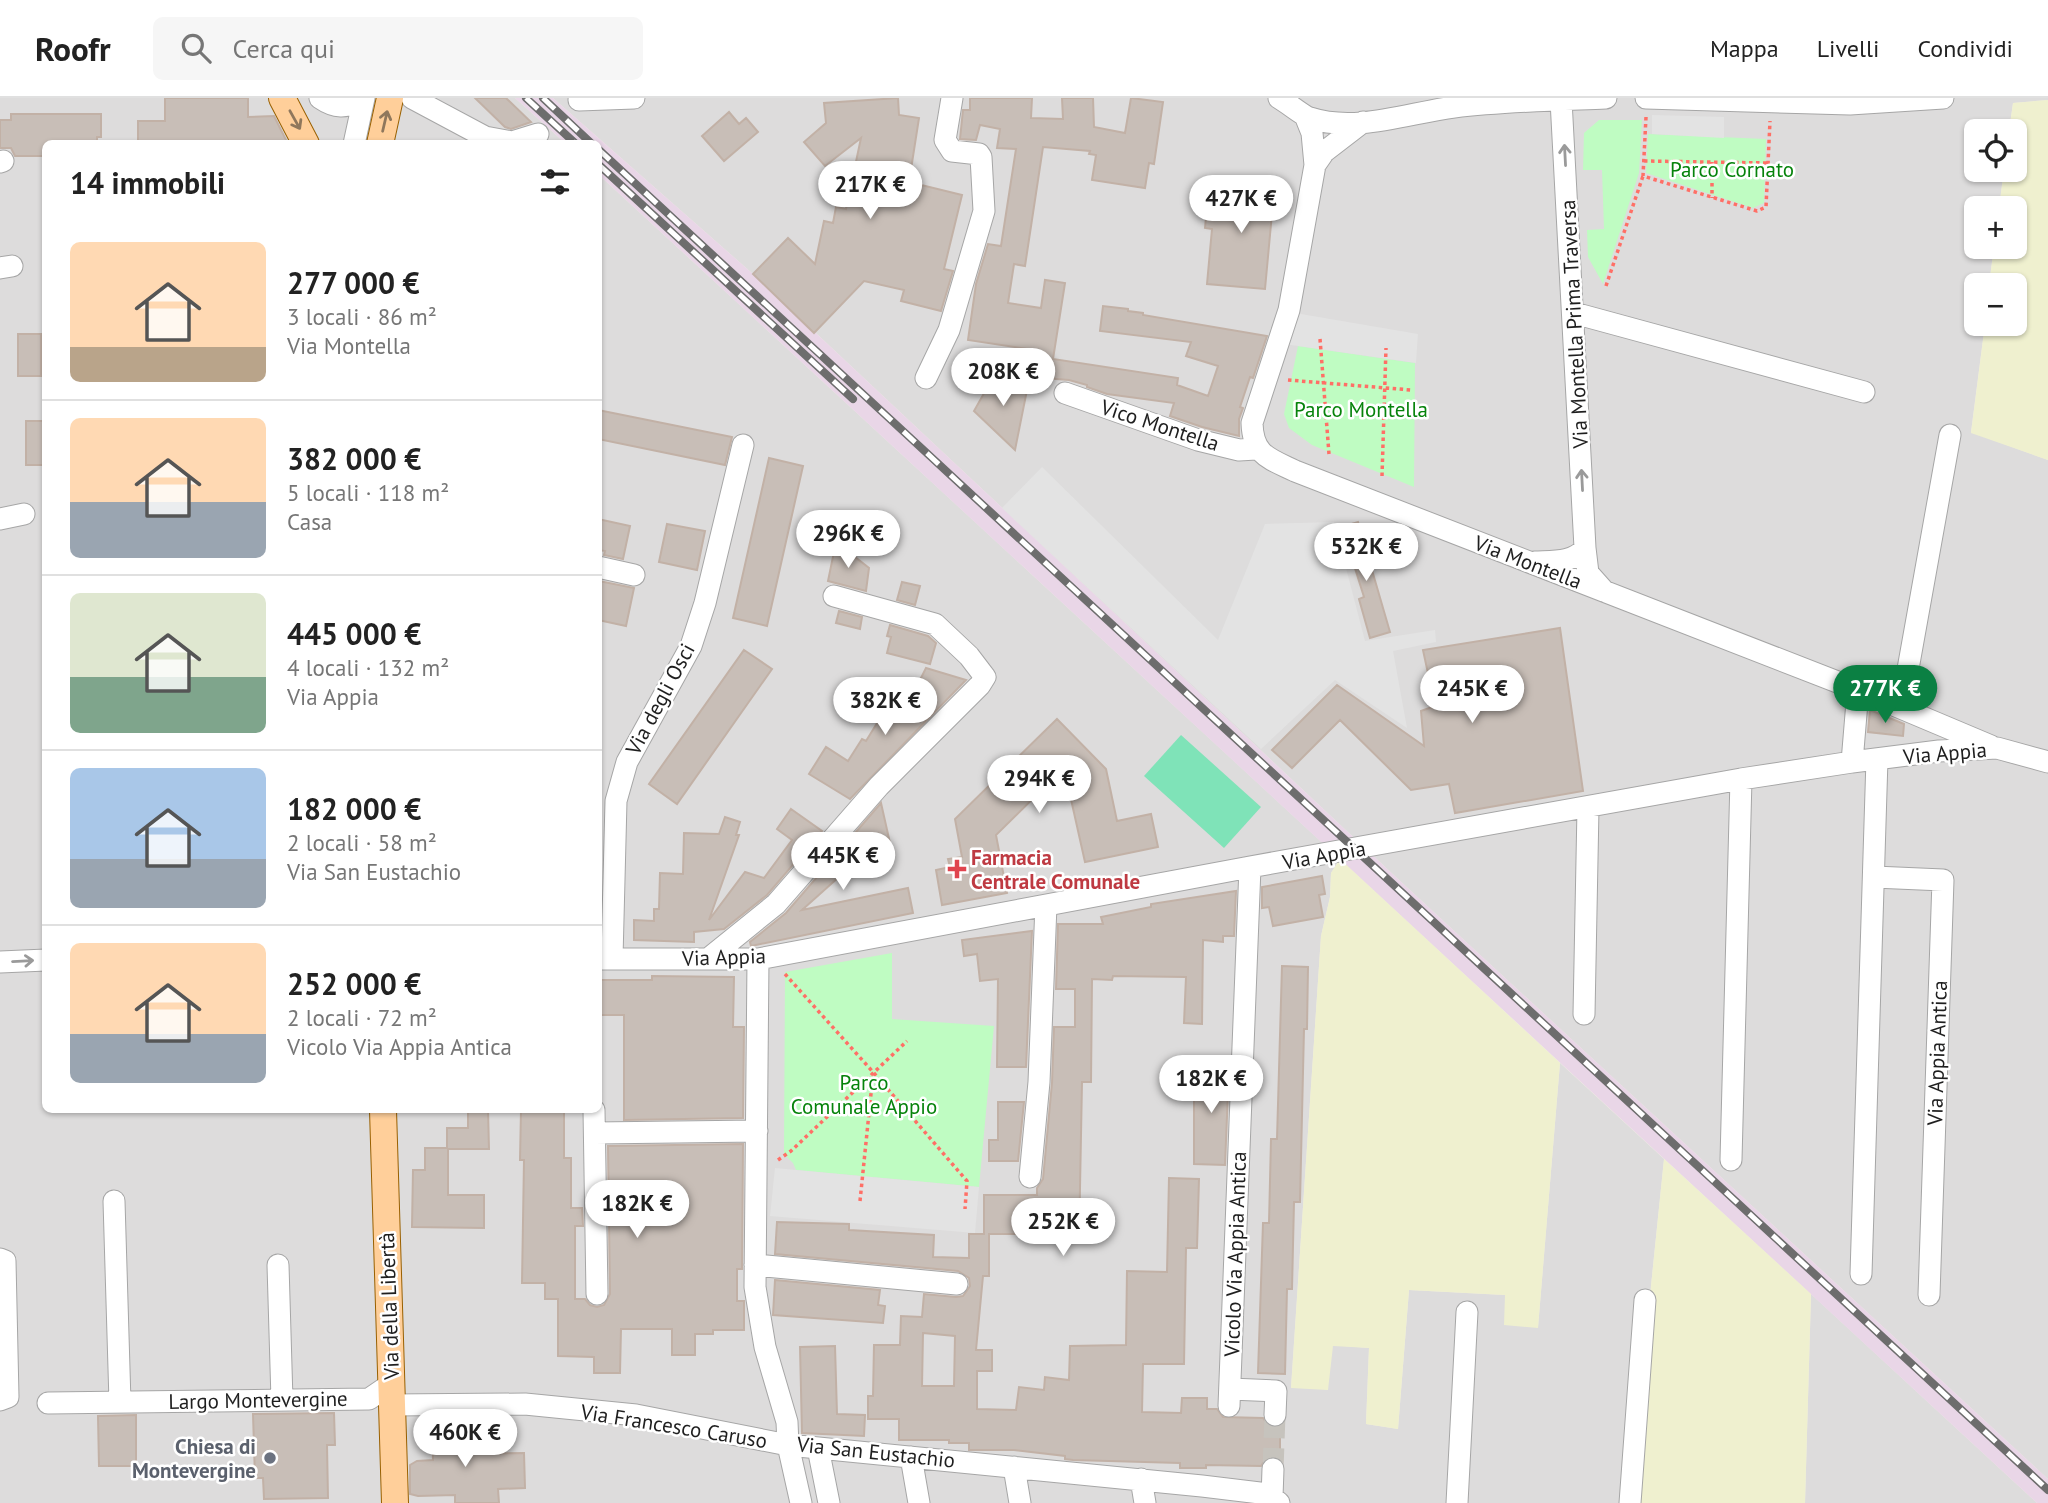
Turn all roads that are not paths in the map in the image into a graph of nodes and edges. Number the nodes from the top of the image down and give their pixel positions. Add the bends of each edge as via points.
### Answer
1 (282, 98) edge
2 (320, 98) edge
3 (390, 98) edge
4 (412, 98) edge
5 (635, 98) edge
6 (952, 98) edge
7 (1606, 98) edge
8 (1943, 98) edge
9 (363, 100) edge
10 (579, 100) dead end
11 (1561, 100) junction
12 (1850, 101) edge
13 (1294, 105) edge
14 (1646, 107) edge
15 (1770, 107) edge
16 (1363, 122) junction
17 (538, 134) dead end
18 (304, 140) edge
19 (355, 140) edge
20 (381, 140) edge
21 (501, 140) edge
22 (518, 140) edge
23 (1315, 165) junction
24 (1574, 313) junction
25 (926, 378) dead end
26 (1864, 392) dead end
27 (1065, 393) dead end
28 (1950, 435) dead end
29 (743, 445) dead end
30 (1256, 449) junction
31 (24, 513) dead end
32 (0, 519) edge
33 (1585, 548) junction
34 (1528, 562) junction
35 (602, 568) edge
36 (634, 575) dead end
37 (1604, 592) junction
38 (834, 596) dead end
39 (1858, 690) junction
40 (1901, 708) junction
41 (1997, 748) junction
42 (1878, 759) junction
43 (1852, 762) junction
44 (2048, 762) edge
45 (1741, 779) junction
46 (1588, 808) junction
47 (1250, 867) junction
48 (1874, 877) junction
49 (1046, 905) junction
50 (764, 958) junction
51 (605, 959) edge
52 (708, 959) junction
53 (42, 960) edge
54 (0, 962) edge
55 (1584, 1014) dead end
56 (383, 1113) edge
57 (594, 1113) edge
58 (757, 1131) junction
59 (595, 1133) junction
60 (1731, 1160) dead end
61 (1030, 1177) dead end
62 (114, 1201) dead end
63 (0, 1259) edge
64 (278, 1265) dead end
65 (755, 1265) junction
66 (1861, 1274) dead end
67 (957, 1284) dead end
68 (597, 1293) dead end
69 (1929, 1294) dead end
70 (1645, 1300) dead end
71 (1467, 1312) dead end
72 (392, 1395) junction
73 (0, 1400) edge
74 (282, 1400) junction
75 (120, 1402) junction
76 (48, 1403) dead end
77 (1275, 1415) tunnel mouth
78 (788, 1445) junction
79 (818, 1448) junction
80 (911, 1457) junction
81 (1014, 1467) junction
82 (1273, 1469) tunnel mouth
83 (1141, 1479) junction
84 (1204, 1494) edge
85 (1275, 1500) edge
86 (395, 1503) edge
87 (801, 1503) edge
88 (830, 1503) edge
89 (919, 1503) edge
90 (1020, 1503) edge
91 (1144, 1503) edge
92 (1457, 1503) edge
93 (1630, 1503) edge

1 -> 18 main road
2 - 9 street via 342,108
20 -> 3 main road
4 - 21 street via 485,137
5 - 10 street
6 - 25 street via 945,140 952,151 981,157 984,211 949,330
7 - 11 street
8 - 12 street
9 - 19 street
11 - 16 street via 1455,107
24 -> 11 street, Via Montella Prima Traversa
12 - 15 street
13 - 16 street via 1322,121
13 - 23 street via 1312,133
14 - 15 street
16 - 23 street via 1324,152
17 - 22 street
23 - 30 street via 1289,310 1252,423
24 - 26 street
33 -> 24 street, Via Montella Prima Traversa
27 - 30 street, Vico Montella via 1198,440 1239,450
28 - 40 street
29 - 51 street, Via degli Osci via 691,646 626,762 616,801
30 - 34 street, Via Montella via 1295,471
31 - 32 street
33 - 34 street via 1571,558
33 - 37 street, Via Montella Prima Traversa via 1588,573
34 - 37 street, Via Montella
35 - 36 street
37 - 39 street, Via Montella
38 - 52 street via 935,624 985,677 879,786 776,904
39 - 40 street, Via Montella
39 - 43 street
40 - 41 street, Via Montella
41 - 42 street, Via Appia
41 - 44 street, Via Appia
42 - 43 street, Via Appia
42 - 48 street
43 - 45 street, Via Appia
45 - 46 street, Via Appia
45 - 60 street
46 - 47 street, Via Appia
46 - 55 street
47 - 49 street, Via Appia
47 - 77 street, Vicolo Via Appia Antica via 1230,1397 1276,1391
48 - 66 street
48 - 69 street, Via Appia Antica via 1943,880
49 - 50 street, Via Appia
49 - 61 street
50 - 52 street, Via Appia
50 - 58 street, Via San Eustachio
51 - 52 street, Via Appia
54 -> 53 street
56 - 72 main road, Via della Libertà
57 - 59 street
58 - 59 street
58 - 65 street, Via San Eustachio
59 - 68 street
62 - 75 street
63 - 73 street via 5,1261 8,1397
64 - 74 street
65 - 67 street
65 - 78 street, Via San Eustachio via 765,1347 787,1422
70 - 93 street
71 - 92 street
72 - 74 street, Largo Montevergine
72 - 78 street, Via Francesco Caruso via 636,1415
72 - 86 main road, Via della Libertà
74 - 75 street, Largo Montevergine
75 - 76 street, Largo Montevergine
78 - 79 street, Via San Eustachio
78 - 87 street
79 - 80 street, Via San Eustachio
79 - 88 street
80 - 81 street, Via San Eustachio
80 - 89 street
81 - 83 street, Via San Eustachio
81 - 90 street
82 - 85 street
83 - 84 street, Via San Eustachio
83 - 91 street
84 - 85 street, Via San Eustachio via 1268,1494

